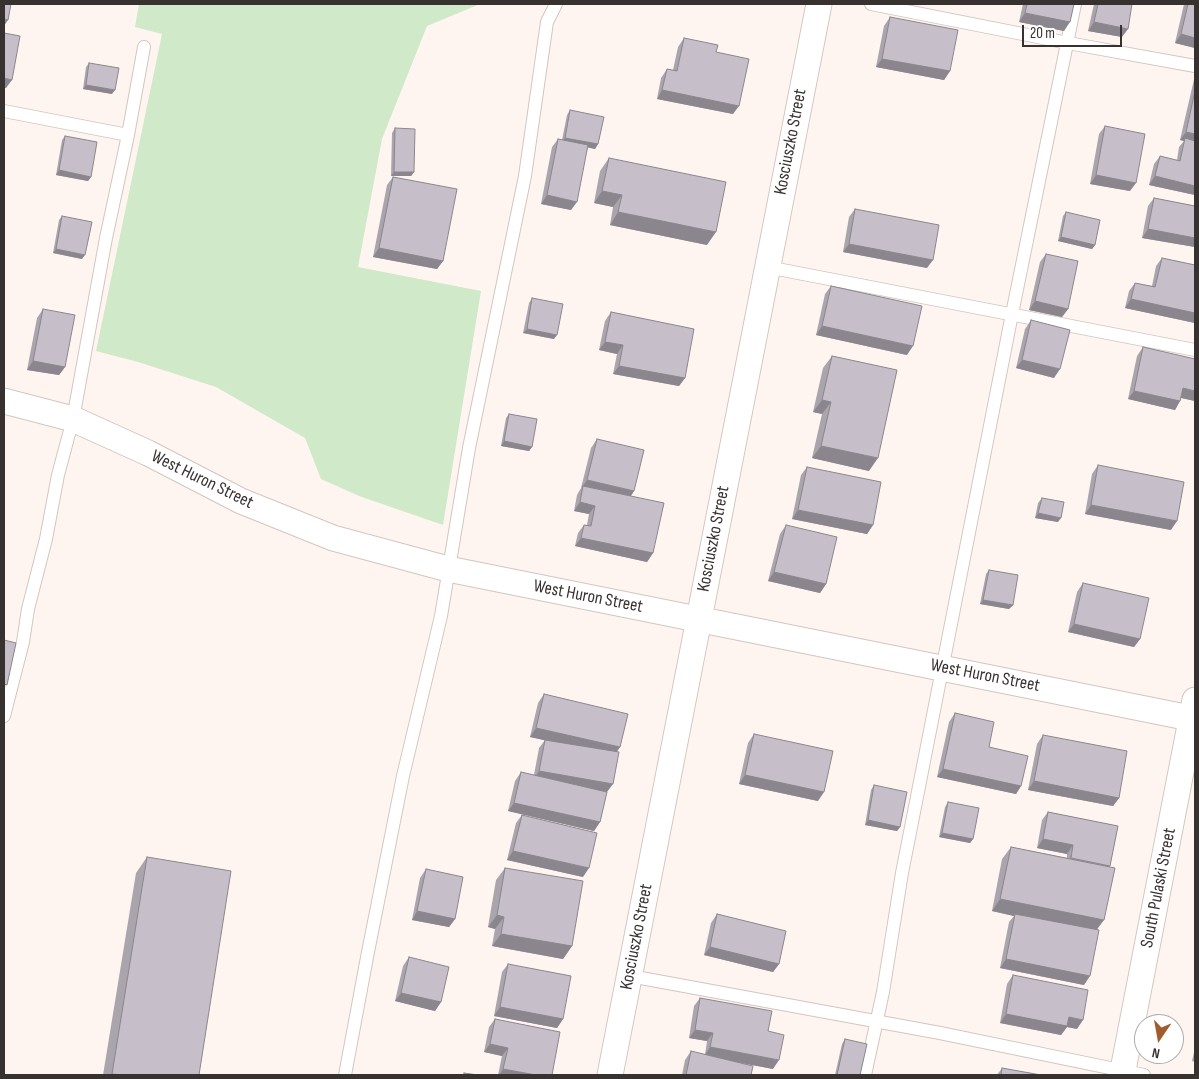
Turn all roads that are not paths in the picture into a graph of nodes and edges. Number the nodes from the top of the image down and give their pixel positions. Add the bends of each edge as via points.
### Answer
1 (556, 4) edge
2 (819, 4) edge
3 (871, 4) edge
4 (1075, 4) edge
5 (1068, 43) junction
6 (144, 47) dead end
7 (1195, 66) edge
8 (4, 111) edge
9 (128, 135) junction
10 (767, 267) junction
11 (1012, 314) junction
12 (1195, 350) edge
13 (4, 401) edge
14 (73, 419) junction
15 (448, 569) junction
16 (699, 619) junction
17 (943, 668) junction
18 (5, 702) edge
19 (1194, 712) edge
20 (4, 716) edge
21 (630, 976) junction
22 (876, 1022) junction
23 (1130, 1074) edge
24 (345, 1075) edge
25 (610, 1075) edge
26 (865, 1075) edge

1 - 15 lane via 547,22 525,176 469,448
2 - 10 street, Kosciuszko Street
3 - 5 lane
4 - 5 lane
5 - 7 lane
5 - 11 lane
6 - 9 lane
8 - 9 lane
9 - 14 lane
10 - 11 lane
10 - 16 street, Kosciuszko Street
11 - 12 lane
11 - 17 lane
13 - 14 street, West Huron Street
14 - 15 street, West Huron Street via 241,501 333,538
14 - 18 lane via 23,642
15 - 16 street, West Huron Street
15 - 24 lane via 441,616 403,776
16 - 17 street, West Huron Street
16 - 21 street, Kosciuszko Street
17 - 19 street, West Huron Street
17 - 22 lane
18 - 20 lane
19 - 23 street, South Pulaski Street
21 - 22 lane
21 - 25 street, Kosciuszko Street
22 - 23 lane
22 - 26 lane

